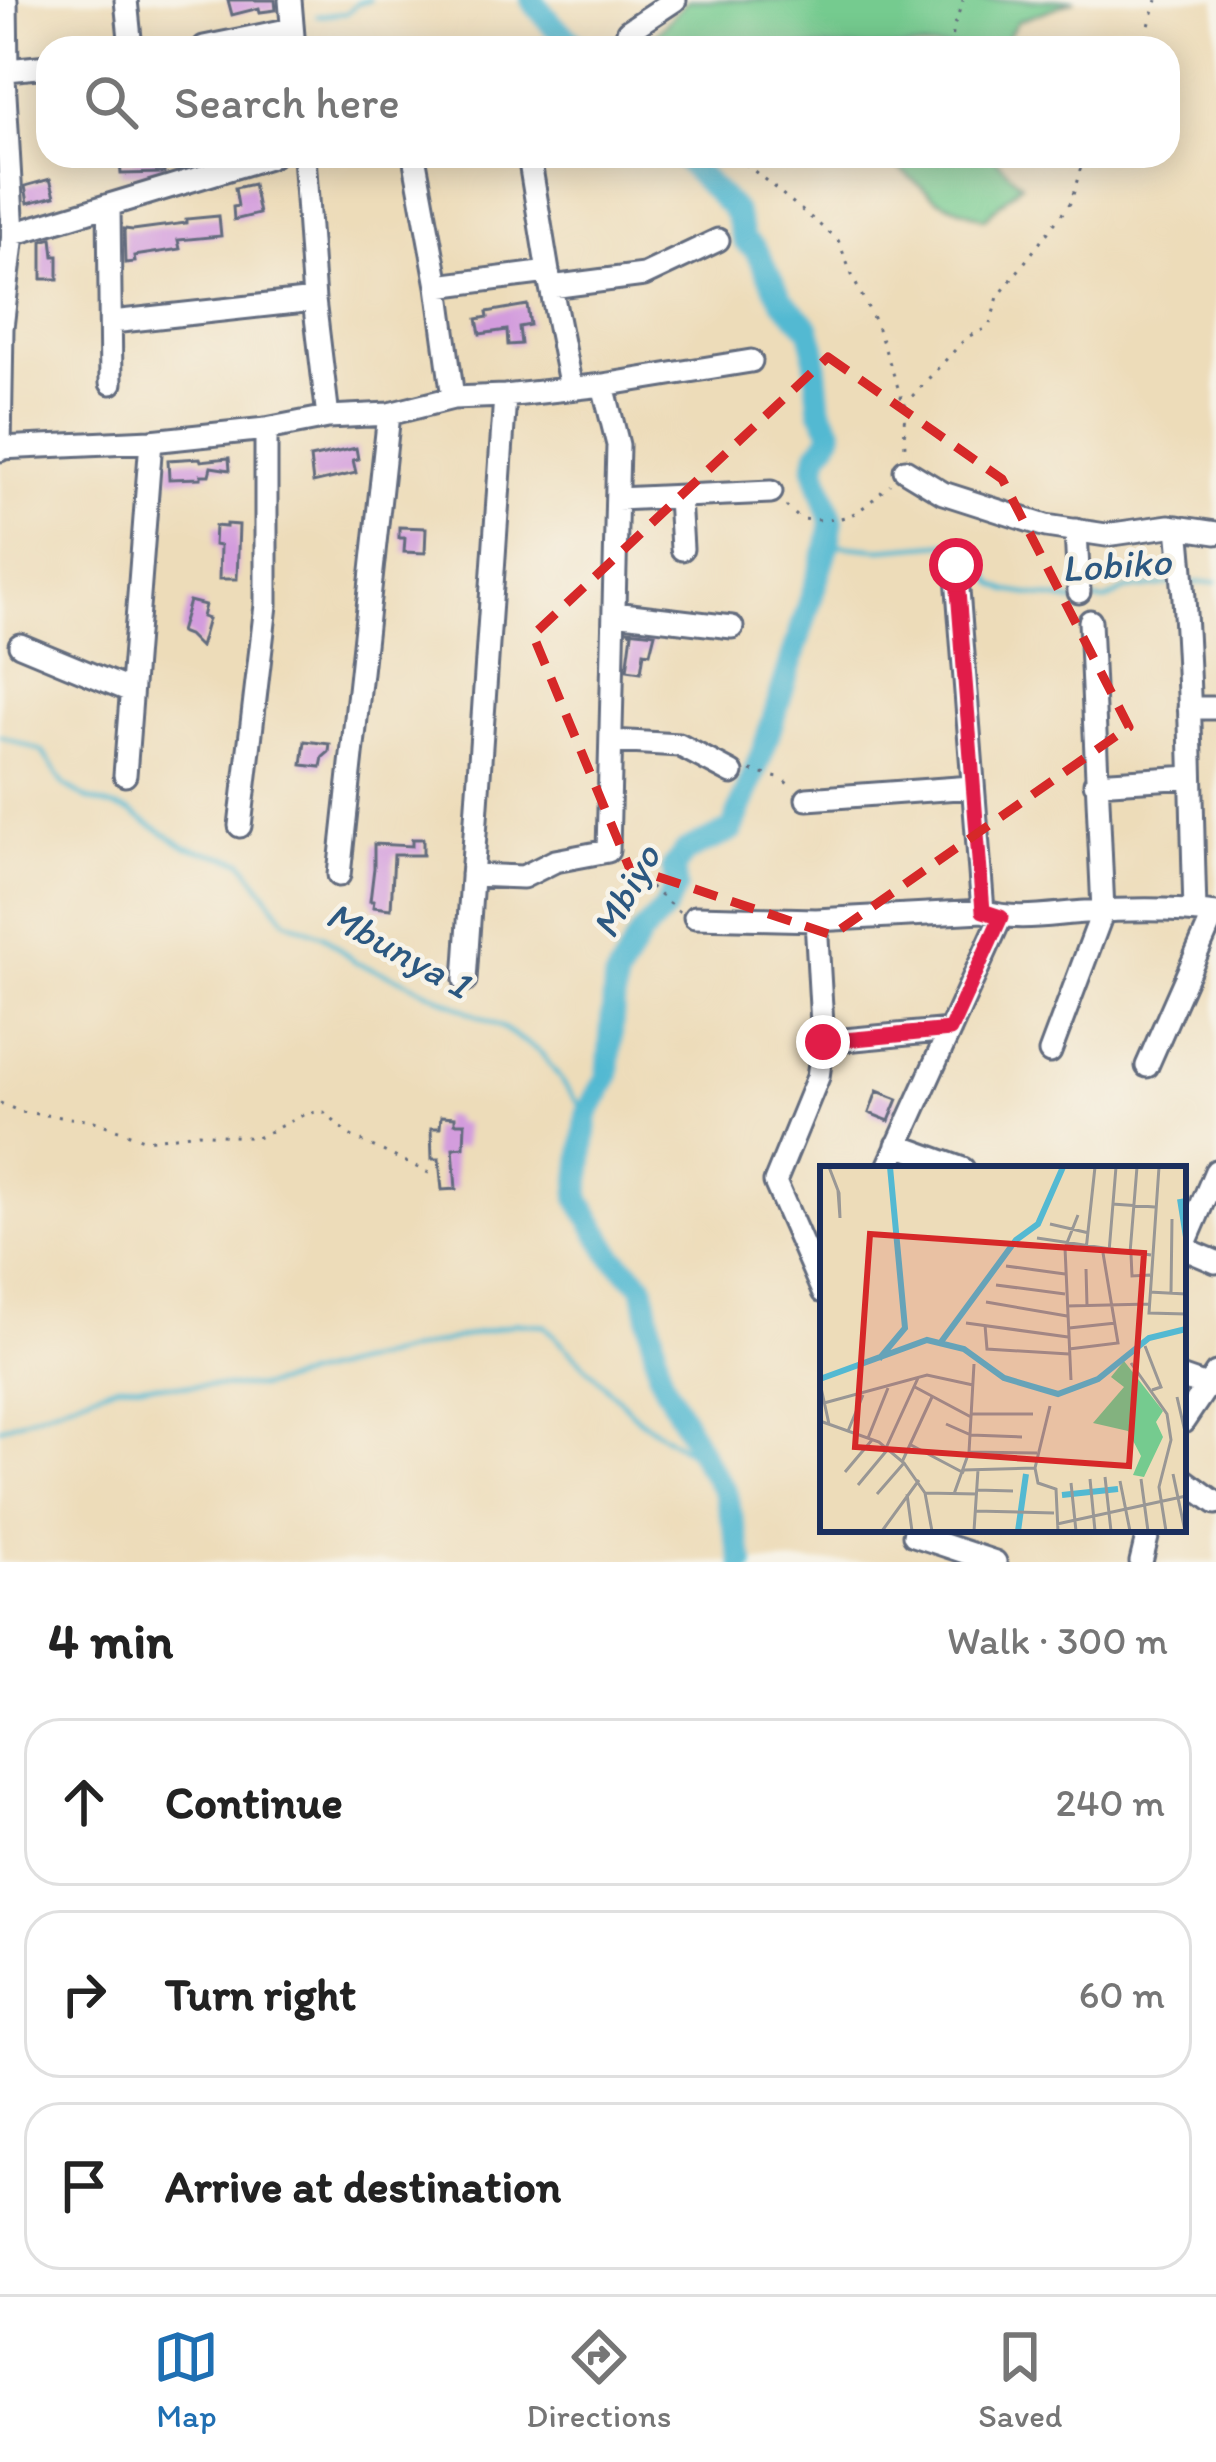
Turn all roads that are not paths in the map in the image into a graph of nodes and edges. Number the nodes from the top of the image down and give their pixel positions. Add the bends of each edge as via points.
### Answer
1 (6, 0) edge
2 (126, 0) edge
3 (290, 0) edge
4 (675, 0) edge
5 (628, 31) road end
6 (130, 36) edge
7 (293, 36) edge
8 (36, 68) edge
9 (4, 75) edge
10 (233, 168) edge
11 (305, 168) edge
12 (416, 168) edge
13 (531, 168) edge
14 (5, 198) edge
15 (110, 206) junction
16 (13, 234) junction
17 (718, 240) dead end
18 (549, 280) junction
19 (438, 286) junction
20 (314, 301) junction
21 (112, 322) junction
22 (1, 328) edge
23 (751, 361) dead end
24 (110, 383) dead end
25 (603, 385) junction
26 (572, 388) junction
27 (506, 396) junction
28 (453, 398) junction
29 (389, 414) junction
30 (328, 416) junction
31 (266, 429) junction
32 (151, 442) junction
33 (0, 449) edge
34 (905, 470) road end
35 (771, 492) road end
36 (679, 497) junction
37 (617, 499) junction
38 (1178, 527) junction
39 (1076, 530) junction
40 (1216, 533) edge
41 (682, 549) dead end
42 (956, 565) dead end
43 (1079, 592) dead end
44 (614, 613) junction
45 (1090, 621) dead end
46 (732, 627) dead end
47 (20, 645) dead end
48 (131, 691) junction
49 (1189, 708) junction
50 (1216, 708) edge
51 (612, 741) junction
52 (732, 773) road end
53 (125, 775) dead end
54 (1191, 777) junction
55 (1096, 783) junction
56 (973, 787) junction
57 (808, 799) road end
58 (240, 826) dead end
59 (339, 875) dead end
60 (472, 875) junction
61 (1103, 911) junction
62 (1208, 913) edge
63 (992, 914) junction
64 (695, 917) dead end
65 (816, 920) junction
66 (465, 980) dead end
67 (950, 1030) junction
68 (823, 1042) junction
69 (1050, 1052) dead end
70 (1148, 1066) dead end
71 (897, 1145) junction
72 (888, 1166) edge
73 (955, 1166) edge
74 (1216, 1171) edge
75 (798, 1234) junction
76 (1186, 1241) edge
77 (820, 1244) edge
78 (1186, 1249) edge
79 (1216, 1262) edge
80 (820, 1285) edge
81 (1213, 1379) edge
82 (1186, 1419) edge
83 (1186, 1481) edge
84 (1216, 1503) edge
85 (913, 1532) edge
86 (1148, 1532) edge
87 (921, 1562) edge
88 (995, 1562) edge
89 (1141, 1562) edge

1 - 9 street
2 - 6 street
3 - 7 street
4 - 5 street
8 - 9 street
9 - 14 street
10 - 15 street
11 - 20 street
12 - 19 street
13 - 18 street
14 - 16 street
15 - 16 street
15 - 21 street
16 - 22 street
17 - 18 street via 644,275
18 - 19 street
18 - 26 street
19 - 28 street
20 - 21 street
20 - 30 street
21 - 24 street
22 - 33 street
23 - 25 street
25 - 26 street
25 - 37 street via 618,445
26 - 27 street
27 - 28 street
27 - 60 street
28 - 29 street
29 - 30 street
29 - 59 street
30 - 31 street
31 - 32 street
31 - 58 street via 266,605
32 - 33 street
32 - 48 street
34 - 39 street via 943,493
35 - 36 street
36 - 37 street
36 - 41 street
37 - 44 street
38 - 39 street
38 - 40 street
38 - 49 street
39 - 43 street
42 - 56 street
44 - 46 street
44 - 51 street
45 - 55 street
47 - 48 street
48 - 53 street
49 - 50 street
49 - 54 street
51 - 52 street via 679,745
51 - 60 street via 608,850 523,877
54 - 55 street
54 - 62 street
55 - 61 street
56 - 57 street
56 - 63 street
60 - 66 street
61 - 62 street
61 - 63 street
61 - 69 street
62 - 70 street
63 - 65 street
63 - 67 street
64 - 65 street
65 - 68 street
67 - 68 street
67 - 71 street
68 - 75 street via 818,1077 775,1182
71 - 72 street
71 - 73 street
74 - 76 street
75 - 77 street
75 - 80 street
78 - 79 street
81 - 82 street
83 - 84 street
85 - 87 street
85 - 88 street
86 - 89 street

